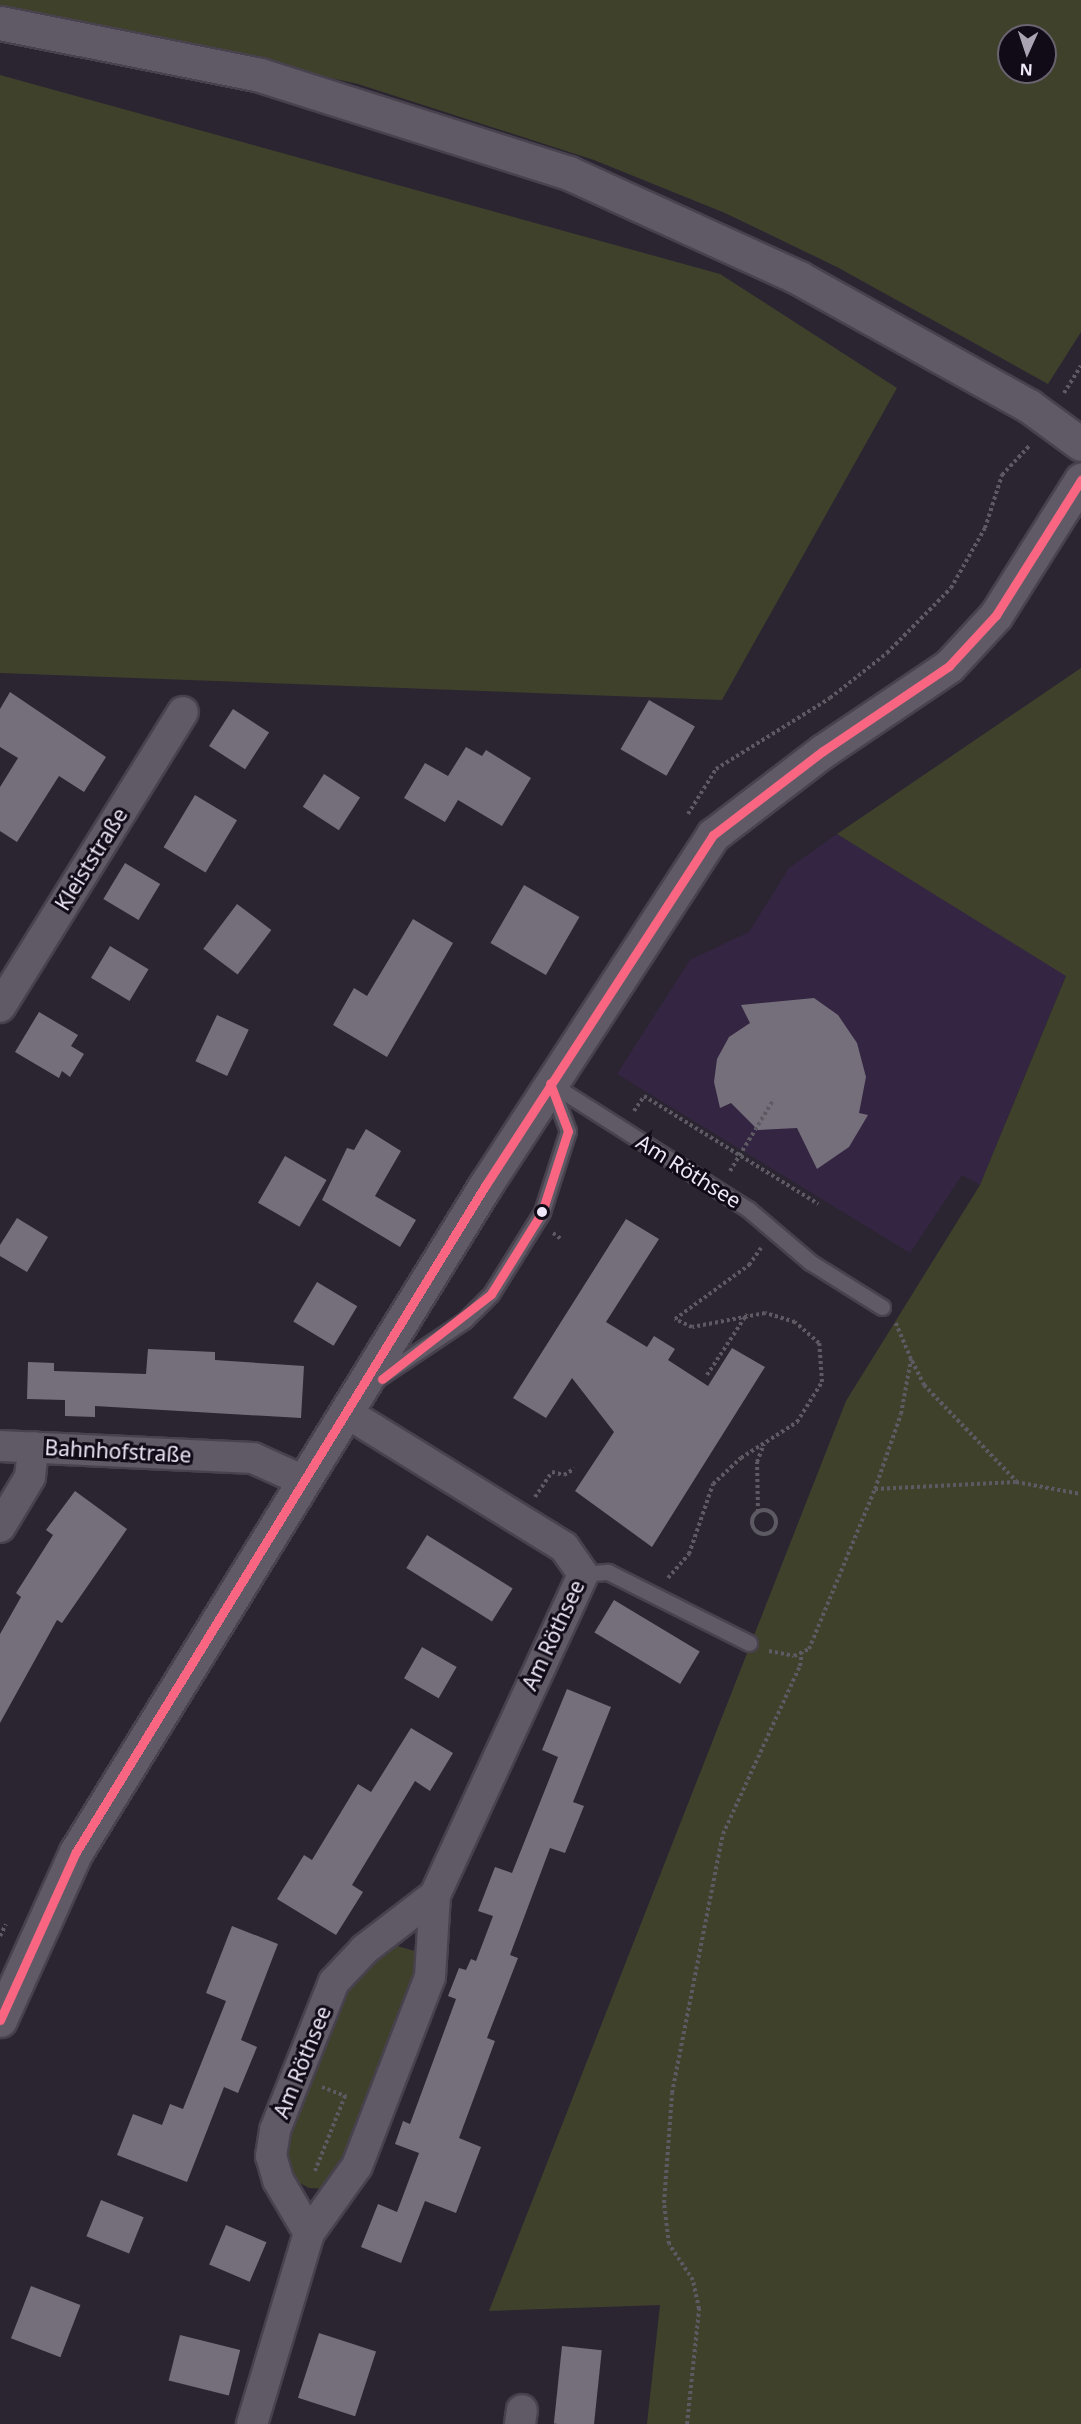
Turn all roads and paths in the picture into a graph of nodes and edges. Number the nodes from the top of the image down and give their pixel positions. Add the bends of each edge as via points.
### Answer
1 (0, 23) edge
2 (1081, 444) edge
3 (1081, 480) edge
4 (183, 712) dead end
5 (0, 1007) edge
6 (550, 1083) junction
7 (774, 1099) dead end
8 (622, 1129) junction
9 (739, 1155) junction
10 (718, 1190) junction
11 (818, 1204) dead end
12 (774, 1231) junction
13 (882, 1307) joint
14 (748, 1313) junction
15 (911, 1359) junction
16 (707, 1375) dead end
17 (355, 1400) junction
18 (764, 1443) junction
19 (0, 1446) edge
20 (33, 1447) junction
21 (302, 1480) junction
22 (1016, 1482) junction
23 (875, 1489) junction
24 (1081, 1494) edge
25 (758, 1512) junction
26 (0, 1527) edge
27 (583, 1574) junction
28 (657, 1596) junction
29 (749, 1643) joint
30 (802, 1652) junction
31 (435, 1895) junction
32 (0, 2020) edge
33 (296, 2076) junction
34 (345, 2096) junction
35 (377, 2109) junction
36 (303, 2222) junction
37 (252, 2424) edge
38 (687, 2424) edge

1 - 2 street via 260,75 569,173 799,278 1029,406
3 - 6 street via 996,615 949,666 823,751 713,835
4 - 5 street, Kleiststraße
6 - 8 lane, Am Röthsee
6 - 17 street
6 - 17 lane via 568,1131 542,1212 478,1307
7 - 9 path
8 - 9 path via 644,1096
8 - 10 lane, Am Röthsee
9 - 10 path
9 - 11 path
10 - 12 lane, Am Röthsee
12 - 13 lane, Am Röthsee via 810,1262
12 - 14 path via 749,1265 675,1319 692,1327
13 - 15 path via 896,1323
14 - 16 path
14 - 18 path via 795,1322 819,1343 823,1356 822,1382 808,1411
15 - 22 path via 924,1385
15 - 23 path via 901,1414
17 - 21 street
17 - 27 street, Am Röthsee via 564,1547
18 - 25 path via 757,1462
18 - 28 path via 713,1484 689,1554
19 - 20 street, Bahnhofstraße
20 - 21 street, Bahnhofstraße via 253,1458
20 - 26 street via 30,1477
21 - 32 street via 76,1852
22 - 23 path
22 - 24 path
23 - 30 path via 809,1649
25 - 25 path via 755,1529 772,1531 775,1516
27 - 28 lane via 608,1572
27 - 31 street, Am Röthsee
28 - 29 lane
29 - 30 path via 794,1656
30 - 38 path via 800,1666 723,1834 672,2093 664,2203 669,2244 693,2280 699,2309
31 - 33 street, Am Röthsee via 365,1949 334,1982
31 - 35 street, Am Röthsee via 430,1977
33 - 34 path
33 - 36 street, Am Röthsee via 275,2130 271,2156
34 - 35 path
34 - 36 path
35 - 36 street, Am Röthsee via 357,2166
36 - 37 street, Am Röthsee

